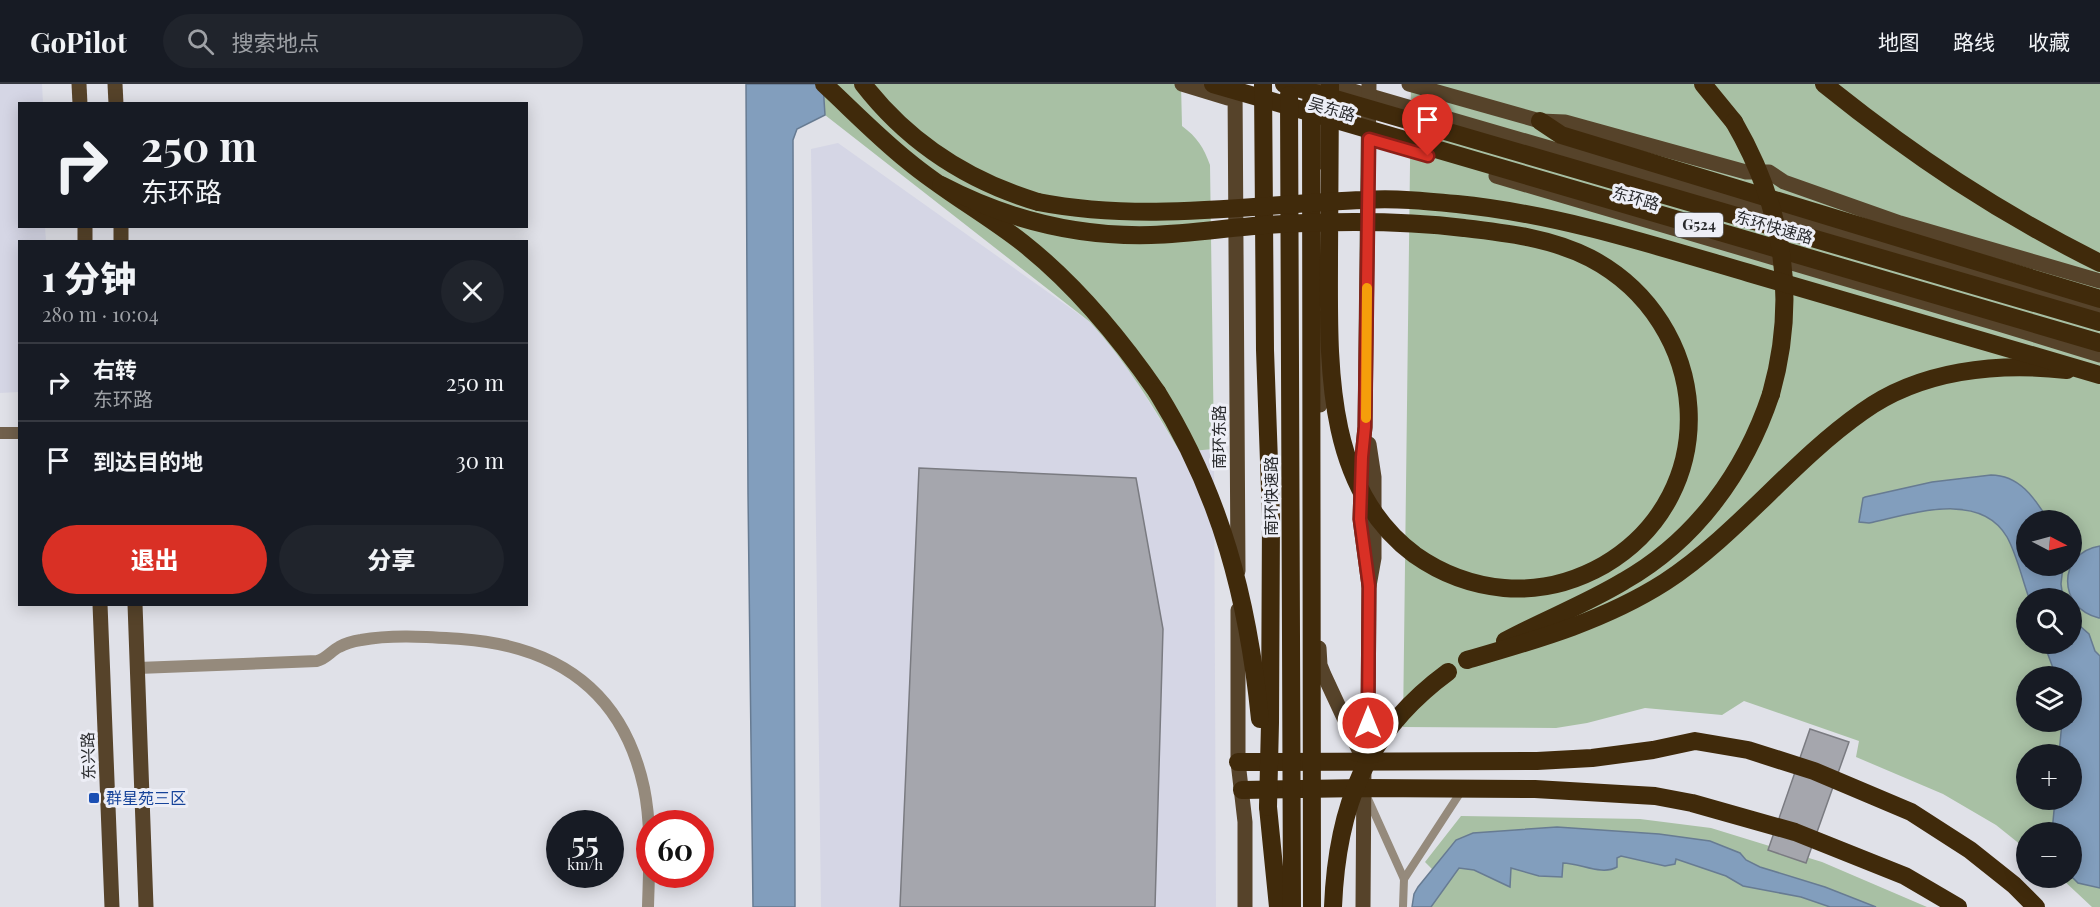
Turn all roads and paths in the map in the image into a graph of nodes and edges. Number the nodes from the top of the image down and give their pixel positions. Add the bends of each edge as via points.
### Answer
1 (79, 84) edge
2 (116, 84) edge
3 (824, 84) edge
4 (863, 84) edge
5 (1182, 84) edge
6 (1213, 84) edge
7 (1235, 84) edge
8 (1263, 84) edge
9 (1321, 84) edge
10 (1330, 84) edge
11 (1409, 84) edge
12 (1703, 84) edge
13 (1824, 84) edge
14 (1296, 85) edge
15 (1369, 90) edge
16 (1236, 100) junction
17 (80, 102) edge
18 (116, 102) edge
19 (1540, 121) junction
20 (1321, 125) junction
21 (1369, 139) junction
22 (941, 184) junction
23 (2100, 263) edge
24 (2100, 281) edge
25 (2100, 299) edge
26 (2100, 308) edge
27 (2100, 322) edge
28 (2100, 343) edge
29 (2100, 355) edge
30 (2100, 376) edge
31 (0, 433) edge
32 (18, 433) edge
33 (100, 606) edge
34 (135, 606) edge
35 (1467, 660) junction
36 (138, 668) junction
37 (1364, 761) junction
38 (1238, 762) junction
39 (1363, 788) junction
40 (1464, 788) junction
41 (1242, 790) junction
42 (1268, 807) junction
43 (1404, 879) junction
44 (111, 907) edge
45 (146, 907) edge
46 (648, 907) edge
47 (1245, 907) edge
48 (1278, 907) edge
49 (1292, 907) edge
50 (1312, 907) edge
51 (1334, 907) edge
52 (1363, 907) edge
53 (1403, 907) edge
54 (1958, 907) edge
55 (2036, 907) edge

1 - 17 main road
2 - 18 main road
3 - 22 highway via 910,163
4 - 30 highway, bridge via 901,126 936,154 985,182 1038,202 1131,213 1366,200 1496,208 1651,244
5 - 16 main road, 吴东路
6 - 28 highway, 东环快速路 / G524, bridge
7 - 16 main road, 南环东路
8 - 42 highway, bridge via 1264,350 1271,518
9 - 20 main road
10 - 15 main road, 吴东路
10 - 22 highway, bridge via 1329,131 1329,213 1329,225 1329,236 1329,248 1329,295 1332,385 1341,437 1360,491 1387,532 1433,567 1466,581 1501,588 1530,588 1565,582 1598,568 1633,543 1661,510 1684,457 1689,414 1679,358 1660,319 1631,287 1594,261 1564,247 1518,236 1394,222 1347,222 1336,223 1324,223 1265,225 1148,235 1094,233 1006,214
11 - 19 main road
12 - 35 highway, bridge via 1734,122 1753,157 1779,234 1784,274 1783,334 1777,374 1761,422 1722,493 1667,551 1608,590
13 - 23 highway via 1954,181
14 - 27 highway, 东环快速路 / G524, bridge
14 - 49 highway, 南环快速路, bridge
14 - 50 highway, bridge
15 - 21 main road
15 - 26 main road, 东环路
16 - 20 main road, 吴东路
16 - 38 main road, 南环东路
19 - 24 main road via 1565,122 1746,172 1769,172 1784,183 1900,223
19 - 25 highway via 1561,135
20 - 21 main road, 吴东路
20 - 37 main road via 1320,665
21 - 29 main road, 东环路
21 - 37 main road via 1365,427 1374,477 1374,558 1369,586
22 - 42 highway, bridge via 1023,243 1100,316 1157,392 1186,440 1214,506 1239,585 1253,652
30 - 35 highway, bridge via 2040,367 2002,367 1952,374 1901,390 1839,429 1740,521 1637,599 1561,633
31 - 32 street
33 - 44 main road, 东兴路
34 - 36 main road
35 - 51 highway, bridge via 1434,682 1409,706 1368,761 1342,825
36 - 45 main road
36 - 46 street via 316,661 352,642 410,637 490,642 518,648 561,666 602,700 636,760 648,817
37 - 38 highway
37 - 39 main road
37 - 55 highway via 1592,758 1695,741 1748,750 1814,771 1911,812 1970,850
38 - 41 main road, 南环东路
39 - 40 highway
39 - 41 highway
39 - 43 lane
39 - 52 main road
40 - 43 lane
40 - 54 highway via 1611,792 1692,803 1796,832 1905,876
41 - 47 main road, 南环东路
42 - 48 highway
43 - 53 lane

